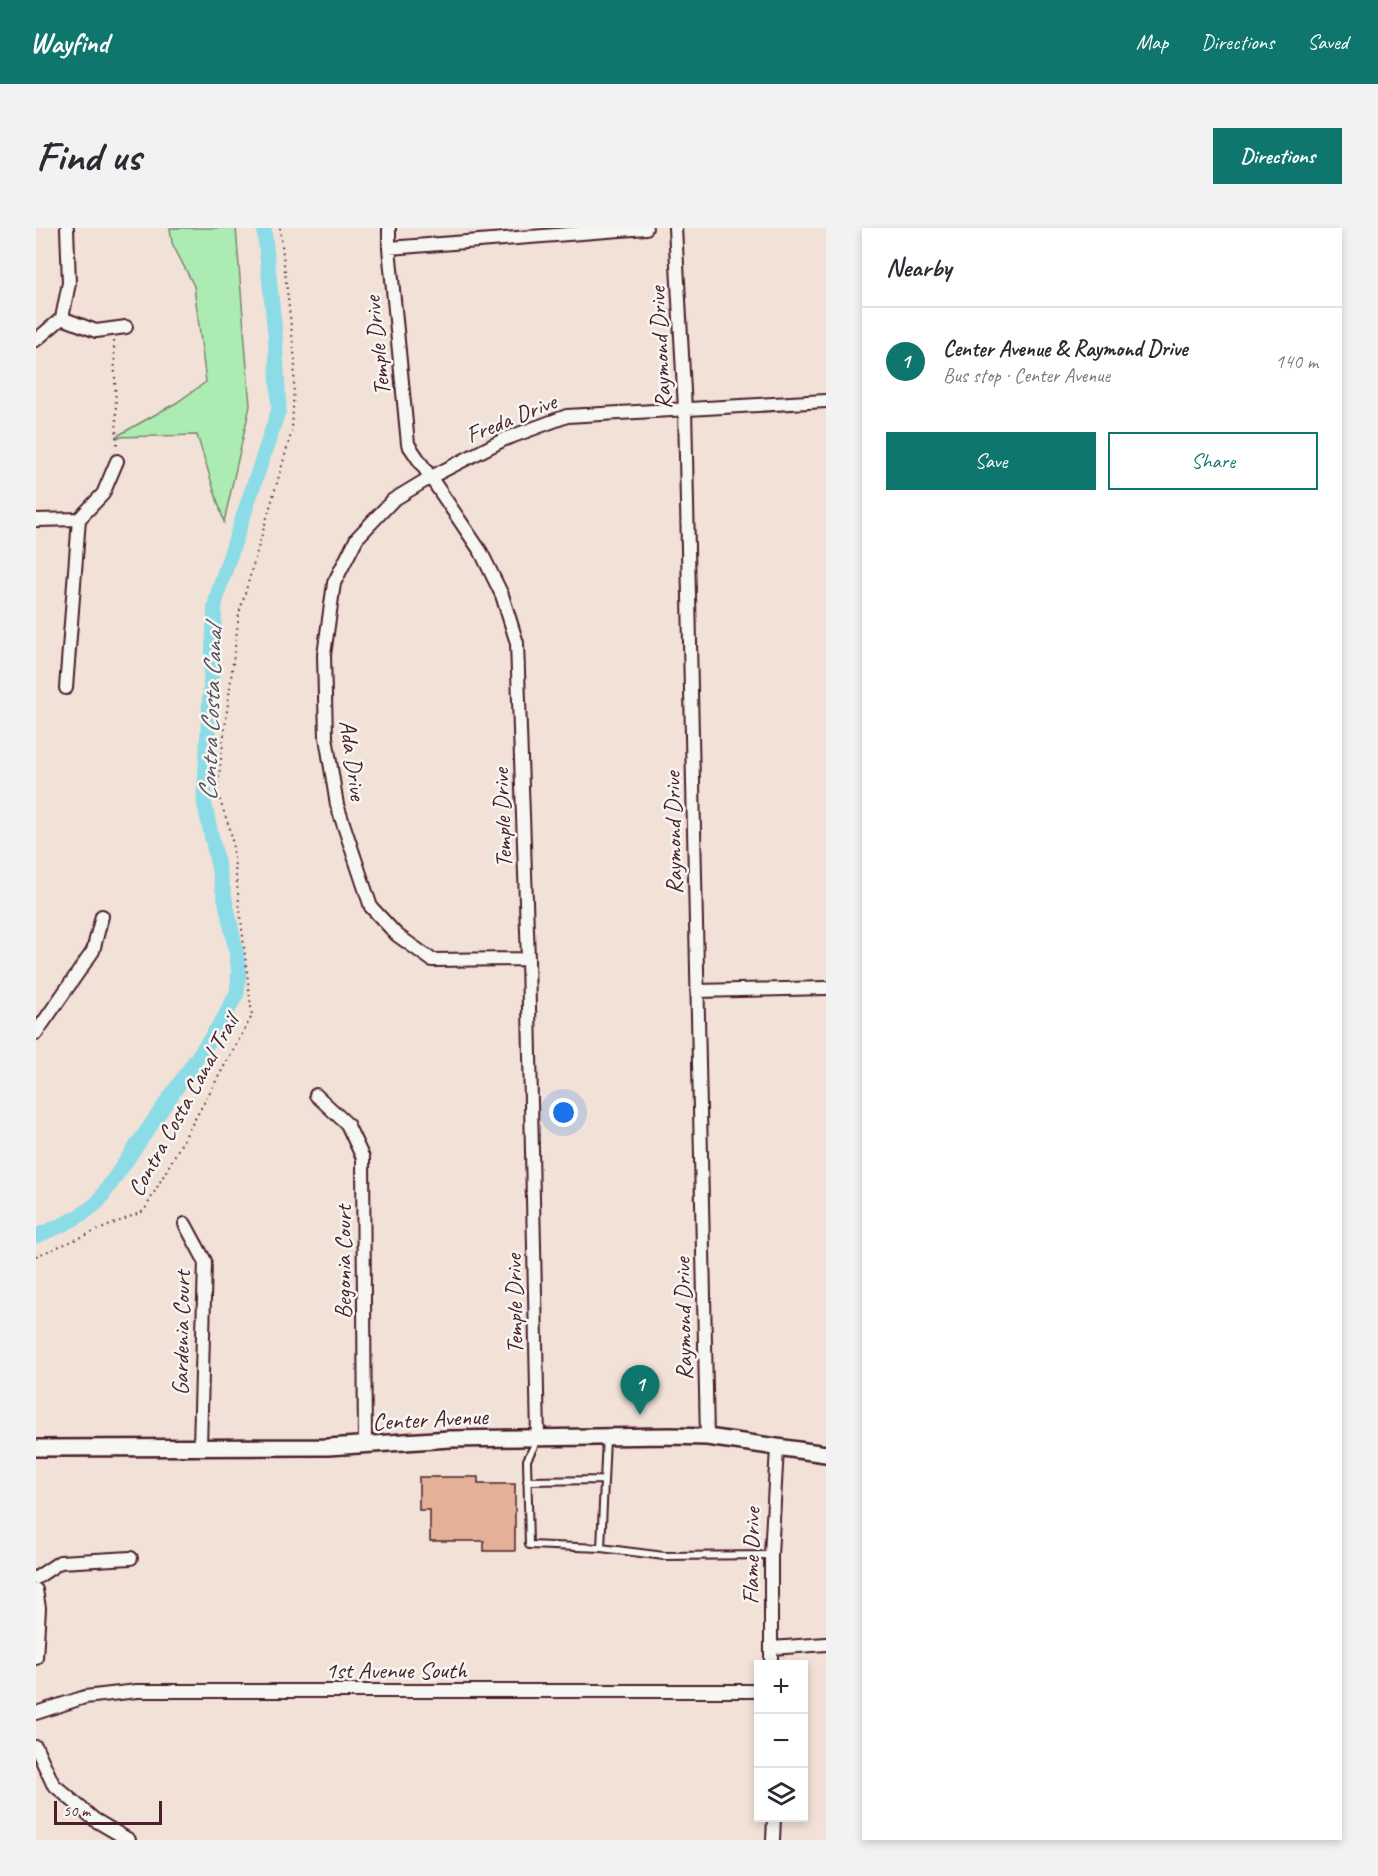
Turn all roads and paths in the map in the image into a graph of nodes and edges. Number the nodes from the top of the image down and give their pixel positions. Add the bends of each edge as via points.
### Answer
1 (67, 228) edge
2 (280, 228) edge
3 (388, 228) edge
4 (646, 228) edge
5 (675, 228) edge
6 (389, 248) junction
7 (62, 318) junction
8 (120, 328) joint
9 (36, 340) edge
10 (826, 401) edge
11 (685, 409) junction
12 (117, 461) joint
13 (431, 477) junction
14 (79, 519) junction
15 (36, 520) edge
16 (66, 688) dead end
17 (102, 916) dead end
18 (528, 959) junction
19 (826, 988) edge
20 (697, 991) junction
21 (36, 1033) edge
22 (316, 1095) dead end
23 (185, 1224) dead end
24 (36, 1256) edge
25 (606, 1437) junction
26 (707, 1437) junction
27 (538, 1438) junction
28 (365, 1445) junction
29 (200, 1447) junction
30 (36, 1448) edge
31 (777, 1448) junction
32 (826, 1454) edge
33 (604, 1480) junction
34 (527, 1481) junction
35 (601, 1548) junction
36 (771, 1555) junction
37 (131, 1558) dead end
38 (36, 1578) edge
39 (36, 1590) edge
40 (826, 1644) edge
41 (772, 1648) junction
42 (36, 1658) edge
43 (771, 1660) edge
44 (754, 1691) edge
45 (36, 1713) edge
46 (36, 1747) edge
47 (774, 1822) edge
48 (129, 1840) edge
49 (773, 1840) edge

1 - 7 street via 69,283
2 - 24 path, Contra Costa Canal Trail via 295,361 292,431 239,614 217,792 231,832 252,1016 144,1212
3 - 6 street, Temple Drive
4 - 6 street
5 - 11 street, Raymond Drive
6 - 13 street, Temple Drive via 408,444
7 - 8 street via 96,331
7 - 9 street
8 - 12 path
10 - 11 street, Freda Drive
11 - 13 street, Freda Drive via 567,416 505,439
11 - 20 street, Raymond Drive
12 - 14 street via 103,494
13 - 18 street, Temple Drive via 481,552 502,595 517,643
13 - 18 street, Ada Drive via 393,500 357,538 334,583 324,655 326,738 337,805 371,907 397,935 432,960
14 - 15 street
14 - 16 street
17 - 21 street via 93,951
18 - 27 street, Temple Drive
19 - 20 street
20 - 26 street, Raymond Drive
22 - 28 street, Begonia Court via 347,1124 363,1158
23 - 29 street, Gardenia Court via 205,1261
25 - 26 street, Center Avenue
25 - 27 street, Center Avenue
25 - 33 lane
26 - 31 street, Center Avenue
27 - 28 street, Center Avenue
27 - 34 lane via 527,1460
28 - 29 street, Center Avenue
29 - 30 street, Center Avenue
31 - 32 street, Center Avenue
31 - 36 street, Flame Drive
33 - 34 lane
33 - 35 lane
34 - 35 lane via 529,1545
35 - 36 lane via 664,1556
36 - 41 street, Flame Drive
37 - 38 street via 60,1562
39 - 42 street
40 - 41 street
41 - 43 street, Flame Drive
44 - 45 street, 1st Avenue South via 137,1691 84,1697
46 - 48 street via 53,1784 95,1820
47 - 49 street

